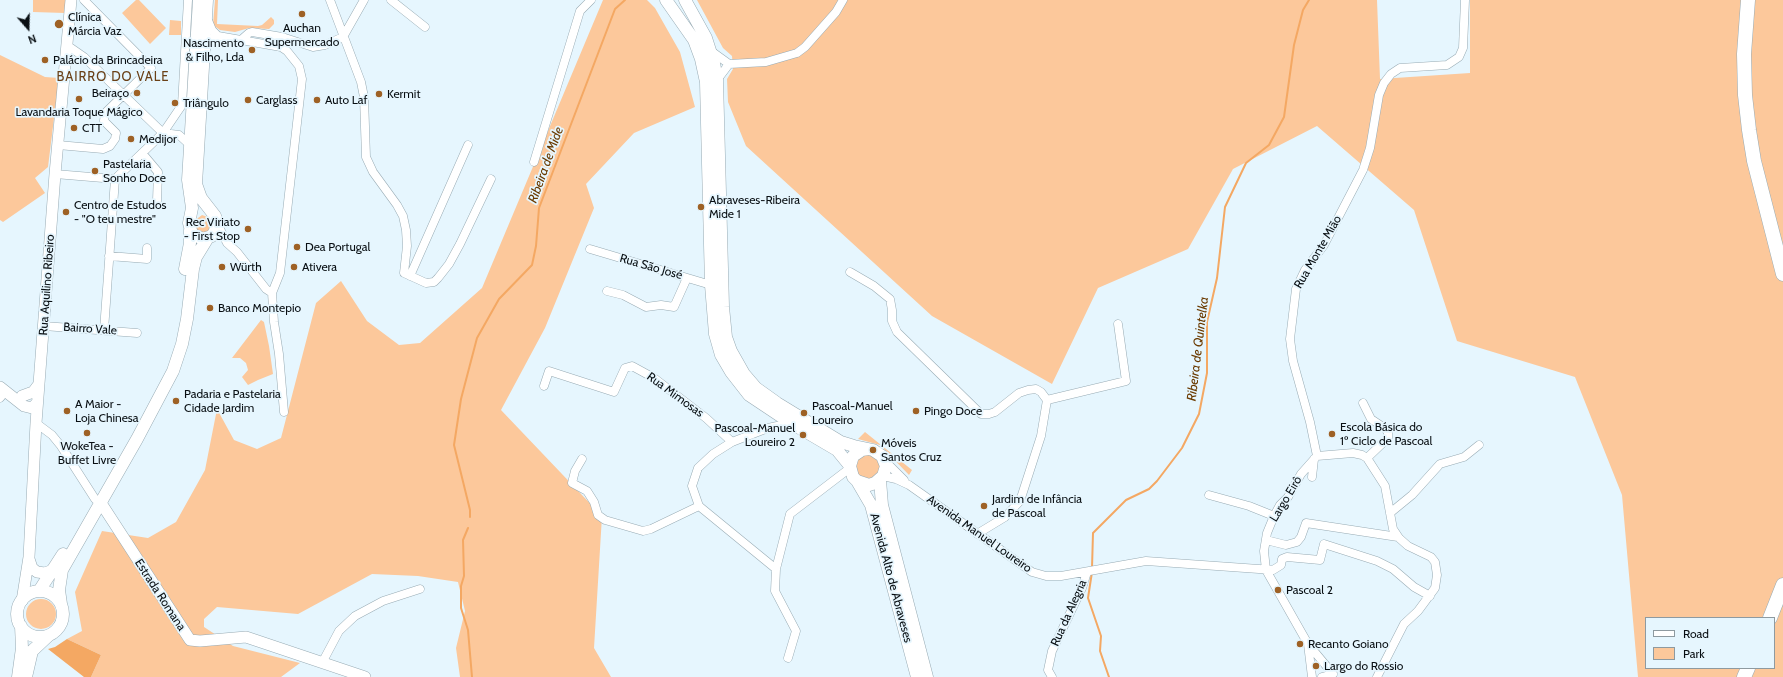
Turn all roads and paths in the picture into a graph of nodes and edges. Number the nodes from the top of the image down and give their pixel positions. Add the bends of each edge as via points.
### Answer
1 (71, 0) edge
2 (84, 0) edge
3 (188, 0) edge
4 (199, 0) edge
5 (207, 0) edge
6 (330, 0) edge
7 (364, 0) edge
8 (392, 0) edge
9 (591, 0) edge
10 (666, 0) edge
11 (685, 0) edge
12 (844, 0) edge
13 (1465, 0) edge
14 (1748, 0) edge
15 (206, 16) junction
16 (425, 27) dead end
17 (218, 36) junction
18 (343, 37) junction
19 (241, 40) junction
20 (68, 47) junction
21 (204, 49) junction
22 (711, 51) junction
23 (729, 64) junction
24 (717, 80) junction
25 (123, 95) junction
26 (192, 128) junction
27 (163, 132) junction
28 (180, 135) junction
29 (58, 145) junction
30 (190, 145) junction
31 (468, 145) dead end
32 (142, 153) junction
33 (534, 162) dead end
34 (55, 174) junction
35 (115, 179) junction
36 (491, 179) dead end
37 (157, 201) dead end
38 (211, 213) junction
39 (190, 225) junction
40 (218, 225) junction
41 (208, 238) junction
42 (227, 243) junction
43 (148, 248) dead end
44 (590, 249) dead end
45 (109, 256) junction
46 (850, 272) dead end
47 (1783, 274) edge
48 (410, 276) junction
49 (687, 278) junction
50 (711, 285) junction
51 (607, 291) dead end
52 (272, 293) junction
53 (1118, 324) dead end
54 (44, 326) junction
55 (104, 330) junction
56 (137, 333) dead end
57 (39, 384) junction
58 (544, 386) dead end
59 (8, 394) edge
60 (1047, 400) junction
61 (1362, 403) dead end
62 (37, 404) junction
63 (769, 409) junction
64 (284, 412) dead end
65 (790, 423) junction
66 (35, 428) junction
67 (768, 428) junction
68 (732, 442) junction
69 (1479, 444) dead end
70 (867, 449) junction
71 (1316, 457) junction
72 (1367, 458) junction
73 (582, 459) dead end
74 (885, 461) junction
75 (852, 473) junction
76 (1312, 477) dead end
77 (881, 478) junction
78 (909, 485) junction
79 (1209, 495) dead end
80 (98, 501) junction
81 (700, 506) junction
82 (1390, 512) junction
83 (94, 516) junction
84 (1274, 516) junction
85 (110, 519) junction
86 (977, 534) junction
87 (1398, 537) junction
88 (1266, 540) junction
89 (29, 557) junction
90 (776, 569) junction
91 (53, 570) junction
92 (1266, 570) junction
93 (28, 571) junction
94 (1087, 572) junction
95 (1783, 585) edge
96 (420, 589) dead end
97 (36, 592) junction
98 (1430, 596) junction
99 (22, 600) junction
100 (61, 604) junction
101 (1770, 617) edge
102 (21, 626) junction
103 (48, 636) junction
104 (1308, 644) junction
105 (788, 658) dead end
106 (322, 663) junction
107 (1335, 675) edge
108 (18, 677) edge
109 (26, 677) edge
110 (365, 677) edge
111 (917, 677) edge
112 (927, 677) edge
113 (1052, 677) edge
114 (1312, 677) edge
115 (1322, 677) edge
116 (1377, 677) edge

1 - 20 street, Rua Aquilino Ribeiro
2 - 25 street via 151,68
3 - 27 street via 182,105
4 - 26 main road
5 - 15 main road
6 - 18 street
7 - 18 street
8 - 16 street
9 - 33 street via 580,11
10 - 50 main road, Avenida Alto de Abraveses via 694,40 706,82
11 - 22 main road
12 - 23 street via 808,44 797,53 766,62
13 - 71 street, Rua Monte Mião via 1463,48 1459,57 1447,65 1400,68 1384,83 1379,95 1370,148 1363,170 1324,245 1305,270 1296,289 1290,338
14 - 47 highway via 1744,54 1749,130 1754,161
15 - 17 street via 212,30
15 - 21 main road
17 - 19 street
17 - 21 street
18 - 19 street via 325,45 313,46 252,32
18 - 48 street via 361,82 364,97 366,157 402,216 407,246 404,274
19 - 52 street via 281,47 298,66 302,80 280,274
20 - 25 street via 84,57
20 - 29 street, Rua Aquilino Ribeiro
21 - 38 main road via 196,184
22 - 23 street
22 - 24 main road
23 - 24 street
24 - 70 main road via 723,307 730,352 756,388 777,403 841,442
25 - 27 street
25 - 29 street via 105,113 104,121 116,133 110,146 102,149
26 - 28 street
26 - 30 main road
27 - 28 street
27 - 32 street
28 - 30 street
29 - 34 street, Rua Aquilino Ribeiro
30 - 39 main road
31 - 48 street
32 - 35 street
32 - 37 street via 158,172
34 - 35 street
34 - 54 street, Rua Aquilino Ribeiro
35 - 45 street
36 - 48 street via 460,244 438,278 434,282 426,283
38 - 39 main road via 199,211 192,216
38 - 40 main road
39 - 41 main road via 199,238
39 - 80 main road via 190,244 180,317 171,354 155,392
40 - 41 main road via 214,234
40 - 42 street
41 - 42 street
41 - 80 main road via 196,257 182,344 173,371 148,421
42 - 52 street
43 - 45 street via 147,258
44 - 49 street, Rua São José
45 - 55 street
46 - 60 street via 890,299 892,321 897,332 981,414 995,412 1019,393 1028,390 1036,389
49 - 50 street, Rua São José
49 - 51 street via 674,307 661,304 646,307 623,295
50 - 63 main road, Avenida Alto de Abraveses via 715,334 722,355 742,387
52 - 64 street
53 - 60 street via 1126,381
54 - 55 street, Bairro Vale
54 - 57 street, Rua Aquilino Ribeiro
55 - 56 street, Bairro Vale
57 - 59 street via 33,392
57 - 62 street, Rua Aquilino Ribeiro
58 - 68 street, Rua Mimosas via 549,371 614,392 625,368 632,366 654,378 706,418
59 - 62 street via 29,408
59 - 66 street via 29,417
60 - 86 street via 1041,436 1020,501 1005,517
61 - 72 street via 1371,419 1388,433 1388,438
62 - 66 street, Rua Aquilino Ribeiro
63 - 65 main road, Avenida Alto de Abraveses
63 - 67 street via 772,421
65 - 67 street
65 - 75 main road, Avenida Alto de Abraveses via 837,450
66 - 80 street via 52,435
66 - 89 street, Rua Aquilino Ribeiro
67 - 68 street
68 - 81 street via 713,454 698,468 692,486
69 - 82 street via 1464,457 1440,464 1412,495
70 - 74 main road via 878,452
70 - 75 main road via 853,456
71 - 72 street via 1353,453 1362,454
71 - 76 street, Rua Monte Mião
71 - 84 street, Largo Eirô via 1301,474
72 - 82 street via 1385,486
73 - 81 street via 572,483 587,491 598,515 605,520 643,531
74 - 77 main road via 885,471
74 - 78 street, Avenida Manuel Loureiro
75 - 77 main road via 868,485
75 - 90 street via 833,482 790,514
75 - 111 main road, Avenida Alto de Abraveses via 871,505
77 - 78 street, Avenida Manuel Loureiro via 896,479
77 - 112 main road, Avenida Alto de Abraveses via 882,505
78 - 86 street, Avenida Manuel Loureiro
79 - 84 street
80 - 83 main road
80 - 85 street, Estrada Romana
80 - 91 main road
81 - 90 street
82 - 87 street via 1393,529
83 - 85 street
83 - 100 main road via 62,570 59,590
84 - 88 street, Largo Eirô
85 - 106 street, Estrada Romana via 190,640 246,637
86 - 94 street, Avenida Manuel Loureiro via 1032,572 1046,576
87 - 88 street via 1306,523 1297,542 1286,545
87 - 98 street via 1435,562 1437,575 1435,588
88 - 92 street, Largo Eirô
89 - 91 street via 32,567 37,572
89 - 93 street, Rua Aquilino Ribeiro
90 - 105 street via 775,591 796,631
91 - 97 main road
92 - 94 street, Avenida Manuel Loureiro via 1146,561
92 - 98 street via 1278,568 1282,559 1287,557 1320,560 1324,544 1377,561 1393,569 1414,587
92 - 104 street
93 - 97 street, Rua Aquilino Ribeiro
93 - 99 street, Rua Aquilino Ribeiro
94 - 113 street, Rua da Alegria via 1052,651 1048,670
95 - 101 highway
96 - 106 street via 383,601 355,616 339,631
97 - 99 main road
97 - 100 main road via 51,594
98 - 116 street via 1404,624
99 - 102 main road via 18,611
100 - 103 main road via 61,622
102 - 103 main road via 33,636
102 - 108 main road via 22,648
103 - 109 main road via 32,652
104 - 107 street
104 - 114 street
106 - 110 street, Estrada Romana
107 - 115 street

